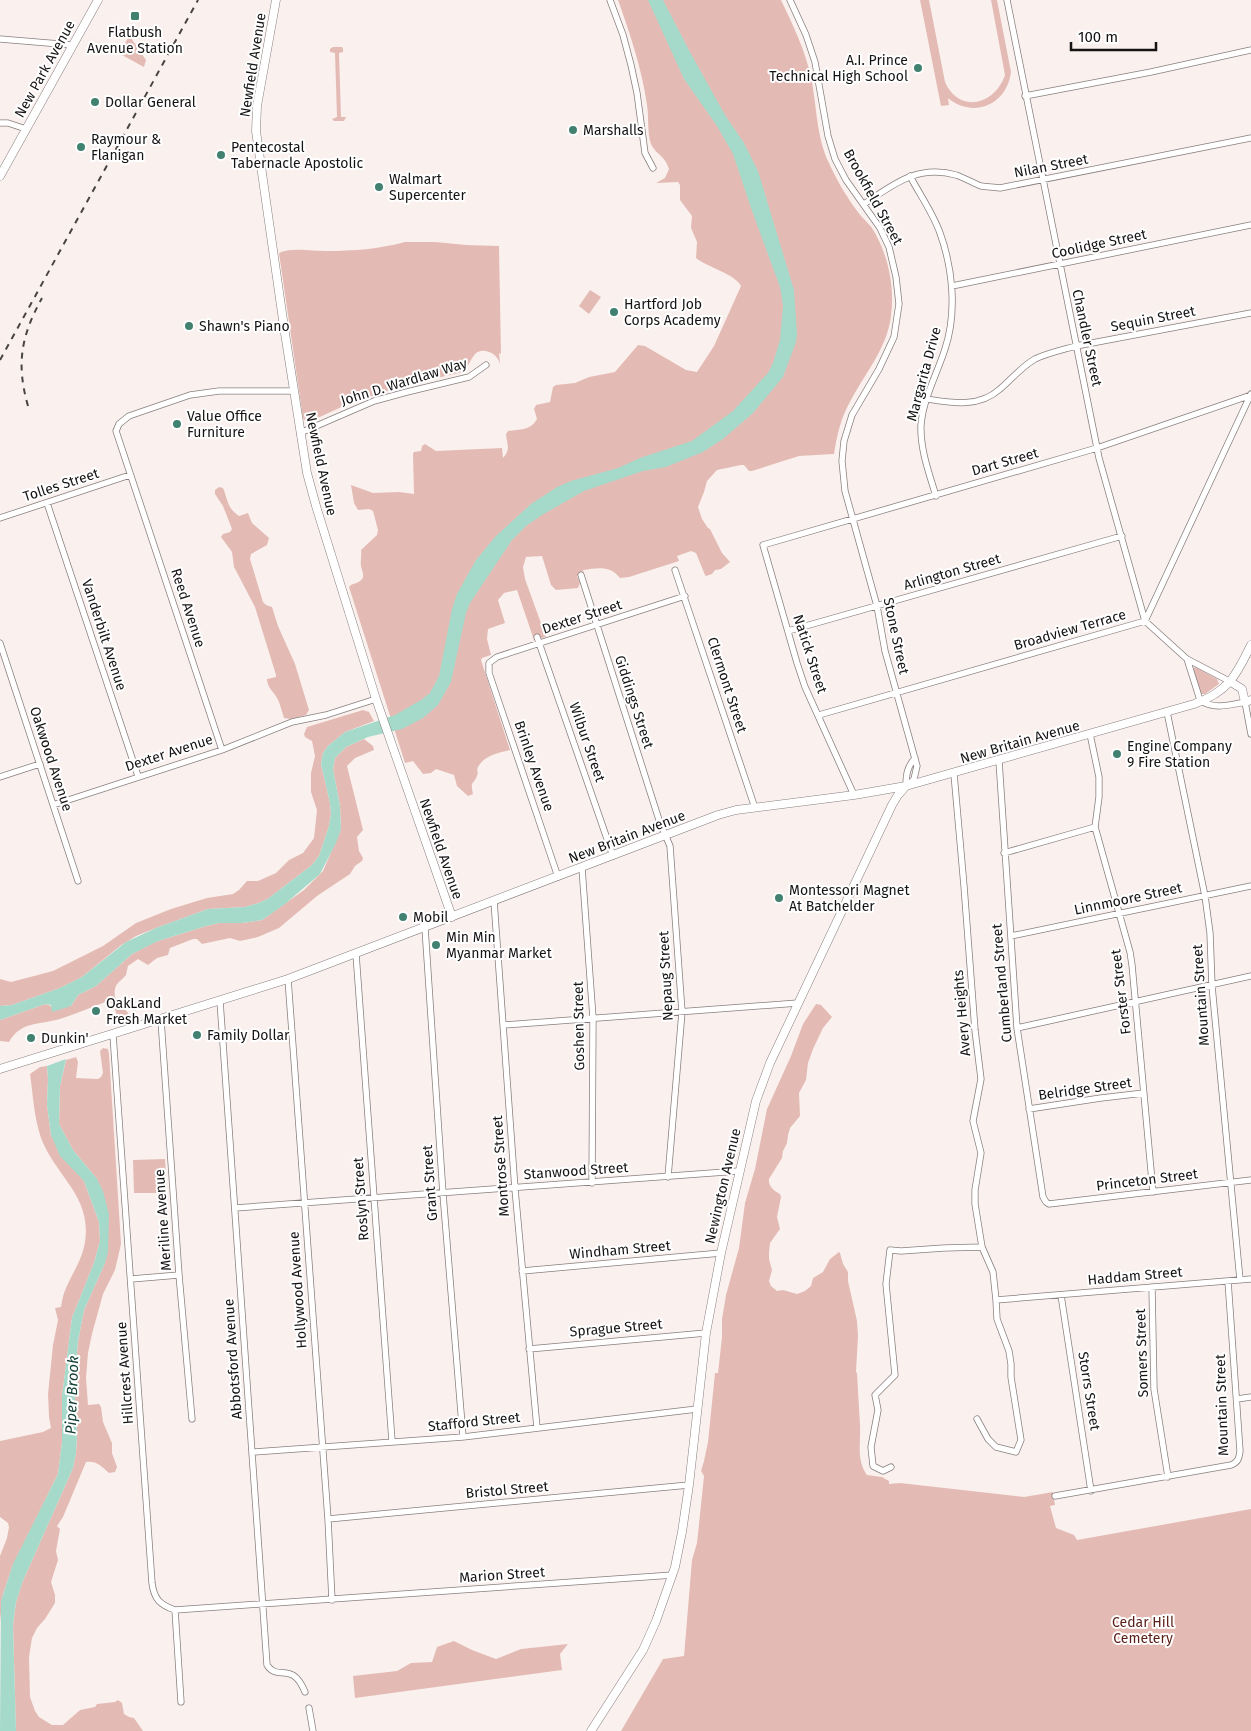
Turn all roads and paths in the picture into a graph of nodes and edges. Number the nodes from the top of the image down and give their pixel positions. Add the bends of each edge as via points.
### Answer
1 (98, 0) edge
2 (276, 0) edge
3 (610, 0) edge
4 (790, 0) edge
5 (1007, 0) edge
6 (0, 40) edge
7 (72, 45) junction
8 (1251, 50) edge
9 (1025, 96) junction
10 (0, 123) edge
11 (26, 129) junction
12 (1251, 138) edge
13 (652, 168) dead end
14 (0, 176) edge
15 (910, 176) junction
16 (1042, 181) junction
17 (864, 204) junction
18 (1251, 225) edge
19 (1059, 265) junction
20 (952, 286) junction
21 (1251, 313) edge
22 (1076, 346) junction
23 (486, 365) dead end
24 (293, 391) junction
25 (1251, 395) edge
26 (927, 399) junction
27 (300, 433) junction
28 (1097, 448) junction
29 (130, 475) junction
30 (936, 496) junction
31 (47, 503) junction
32 (0, 518) edge
33 (853, 519) junction
34 (1122, 536) junction
35 (763, 545) joint
36 (675, 570) dead end
37 (581, 575) dead end
38 (685, 596) junction
39 (877, 606) junction
40 (1145, 621) junction
41 (596, 626) junction
42 (788, 631) junction
43 (537, 637) dead end
44 (0, 644) edge
45 (540, 644) junction
46 (1251, 645) edge
47 (1187, 659) junction
48 (489, 663) joint
49 (1231, 682) junction
50 (896, 694) junction
51 (376, 699) junction
52 (1248, 701) edge
53 (1201, 702) junction
54 (1167, 712) junction
55 (819, 715) junction
56 (1090, 734) junction
57 (1251, 734) edge
58 (222, 750) junction
59 (999, 761) junction
60 (40, 764) junction
61 (954, 774) junction
62 (138, 776) junction
63 (0, 777) edge
64 (906, 786) junction
65 (854, 795) junction
66 (53, 805) junction
67 (754, 808) junction
68 (1095, 827) junction
69 (666, 835) junction
70 (1004, 853) junction
71 (613, 856) junction
72 (582, 868) junction
73 (558, 877) junction
74 (78, 881) dead end
75 (1251, 886) edge
76 (1205, 896) junction
77 (494, 901) junction
78 (1119, 913) junction
79 (452, 917) junction
80 (425, 928) junction
81 (1011, 936) junction
82 (356, 954) junction
83 (1251, 976) edge
84 (288, 980) junction
85 (1212, 986) junction
86 (220, 1001) junction
87 (1135, 1002) junction
88 (798, 1003) junction
89 (682, 1012) junction
90 (593, 1018) junction
91 (161, 1020) junction
92 (504, 1025) junction
93 (1017, 1028) junction
94 (113, 1035) junction
95 (0, 1069) edge
96 (1144, 1093) junction
97 (1029, 1109) junction
98 (739, 1171) junction
99 (668, 1176) junction
100 (1251, 1180) edge
101 (1230, 1182) junction
102 (592, 1183) junction
103 (515, 1189) junction
104 (1153, 1192) junction
105 (443, 1194) junction
106 (374, 1199) junction
107 (1046, 1202) joint
108 (304, 1203) junction
109 (235, 1208) junction
110 (982, 1247) junction
111 (721, 1253) junction
112 (522, 1272) junction
113 (179, 1275) junction
114 (131, 1279) junction
115 (1251, 1279) edge
116 (1240, 1280) junction
117 (1228, 1281) junction
118 (1152, 1287) junction
119 (1061, 1295) junction
120 (996, 1300) junction
121 (706, 1333) junction
122 (529, 1349) junction
123 (1251, 1398) edge
124 (1237, 1399) junction
125 (697, 1408) junction
126 (192, 1418) dead end
127 (977, 1419) dead end
128 (537, 1428) junction
129 (462, 1437) junction
130 (392, 1442) junction
131 (322, 1446) junction
132 (253, 1452) junction
133 (891, 1467) dead end
134 (1168, 1477) junction
135 (689, 1485) junction
136 (1091, 1491) junction
137 (1055, 1496) dead end
138 (328, 1519) junction
139 (673, 1575) junction
140 (332, 1600) junction
141 (263, 1604) junction
142 (175, 1610) junction
143 (305, 1692) dead end
144 (181, 1702) dead end
145 (309, 1708) dead end
146 (313, 1731) edge
147 (591, 1731) edge

1 - 7 main road, New Park Avenue
2 - 24 main road, Newfield Avenue via 257,106 256,132
3 - 13 street via 633,72 646,159
4 - 17 street, Brookfield Street via 815,62 832,148 843,175
5 - 9 street, Chandler Street
6 - 7 street
7 - 11 main road, New Park Avenue
8 - 9 street
9 - 16 street, Chandler Street
10 - 11 street
11 - 14 main road, New Park Avenue
12 - 16 street, Nilan Street
15 - 16 street, Nilan Street via 940,172 982,186 1000,188
15 - 17 street, Nilan Street
15 - 20 street, Margarita Drive via 940,232
16 - 19 street, Chandler Street
17 - 33 street, Brookfield Street via 889,247 899,304 894,337 852,415 844,441 842,465
18 - 19 street, Coolidge Street
19 - 20 street, Coolidge Street
19 - 22 street, Chandler Street
20 - 26 street, Margarita Drive via 946,347
21 - 22 street, Sequin Street
22 - 26 street, Sequin Street via 1036,359 988,398 964,403
22 - 28 street, Chandler Street
23 - 27 street, John D. Wardlaw Way via 469,377 374,402
24 - 27 main road, Newfield Avenue
24 - 29 street, Reed Avenue via 204,392 129,416 116,431
25 - 28 street, Dart Street
25 - 40 street, Broadview Terrace
26 - 30 street, Margarita Drive via 921,425 923,451
27 - 51 main road, Newfield Avenue via 316,506
28 - 30 street, Dart Street
28 - 34 street, Chandler Street
29 - 31 street, Tolles Street
29 - 58 street, Reed Avenue
30 - 33 street, Dart Street
31 - 32 street, Tolles Street
31 - 62 street, Vanderbilt Avenue
33 - 35 street, Dart Street
33 - 39 street, Stone Street
34 - 39 street, Arlington Street
34 - 40 street, Chandler Street
35 - 42 street, Natick Street
36 - 38 street, Clermont Street
37 - 41 street, Giddings Street
38 - 41 street, Dexter Street
38 - 67 street, Clermont Street
39 - 42 street, Arlington Street
39 - 50 street, Stone Street
40 - 47 street
40 - 50 street, Broadview Terrace
41 - 45 street, Dexter Street
41 - 69 street, Giddings Street
42 - 55 street, Natick Street via 805,687
43 - 45 street, Wilbur Street
44 - 60 street, Oakwood Avenue
45 - 48 street, Dexter Street
45 - 71 street, Wilbur Street
46 - 49 main road, New Britain Avenue
47 - 49 street
47 - 53 street
48 - 73 street, Brinley Avenue via 489,673
49 - 52 main road via 1242,689
49 - 53 main road, New Britain Avenue
50 - 55 street, Broadview Terrace
50 - 64 street, Stone Street via 918,766 914,779
51 - 58 street, Dexter Avenue via 292,722
51 - 79 main road, Newfield Avenue
52 - 53 street via 1222,706
52 - 57 street
53 - 54 main road, New Britain Avenue
54 - 56 main road, New Britain Avenue
54 - 76 street, Mountain Street
55 - 65 street, Natick Street
56 - 59 main road, New Britain Avenue
56 - 68 street, Forster Street via 1099,777
58 - 62 street, Dexter Avenue
59 - 61 main road, New Britain Avenue
59 - 70 street, Cumberland Street
60 - 63 street
60 - 66 street, Oakwood Avenue
61 - 64 main road, New Britain Avenue
61 - 110 street, Avery Heights via 981,1078 973,1121 981,1153 975,1204
62 - 66 street, Dexter Avenue
64 - 65 main road, New Britain Avenue
64 - 88 main road, Newington Avenue via 892,805
65 - 67 main road, New Britain Avenue
66 - 74 street, Oakwood Avenue
67 - 69 main road, New Britain Avenue via 718,815
68 - 70 street
68 - 78 street, Forster Street
69 - 71 main road, New Britain Avenue
69 - 89 street, Nepaug Street via 670,846
70 - 81 street, Cumberland Street
71 - 72 main road, New Britain Avenue
72 - 73 main road, New Britain Avenue
72 - 90 street, Goshen Street
73 - 77 main road, New Britain Avenue
75 - 76 street, Linnmoore Street
76 - 78 street, Linnmoore Street
76 - 85 street, Mountain Street
77 - 79 main road, New Britain Avenue
77 - 92 street, Montrose Street
78 - 81 street, Linnmoore Street
78 - 87 street, Forster Street via 1130,952
79 - 80 main road, New Britain Avenue
80 - 82 main road, New Britain Avenue
80 - 105 street, Grant Street
81 - 93 street, Cumberland Street
82 - 84 main road, New Britain Avenue
82 - 106 street, Roslyn Street
83 - 85 street
84 - 86 main road, New Britain Avenue
84 - 108 street, Hollywood Avenue
85 - 87 street
85 - 101 street, Mountain Street
86 - 91 main road, New Britain Avenue
86 - 109 street, Abbotsford Avenue
87 - 93 street
87 - 96 street, Forster Street
88 - 89 street
88 - 98 main road, Newington Avenue via 761,1085
89 - 90 street
89 - 99 street, Nepaug Street
90 - 92 street
90 - 102 street, Goshen Street
91 - 94 main road, New Britain Avenue
91 - 113 street, Meriline Avenue
92 - 103 street, Montrose Street
93 - 97 street, Cumberland Street
94 - 95 main road, New Britain Avenue
94 - 114 street, Hillcrest Avenue
96 - 97 street, Belridge Street
96 - 104 street, Forster Street
97 - 107 street, Cumberland Street
98 - 99 street, Stanwood Street
98 - 111 main road, Newington Avenue
99 - 102 street, Stanwood Street
100 - 101 street, Princeton Street
101 - 104 street, Princeton Street
101 - 116 street, Mountain Street
102 - 103 street, Stanwood Street
103 - 105 street, Stanwood Street
103 - 112 street, Montrose Street
104 - 107 street, Princeton Street
105 - 106 street, Stanwood Street
105 - 129 street, Grant Street
106 - 108 street, Stanwood Street
106 - 130 street, Roslyn Street
108 - 109 street, Stanwood Street
108 - 131 street, Hollywood Avenue
109 - 132 street, Abbotsford Avenue
110 - 120 street, Avery Heights via 993,1272
110 - 133 street via 890,1250 886,1284 894,1375 875,1395 878,1410 871,1446 873,1466 883,1471
111 - 112 street, Windham Street
111 - 121 main road, Newington Avenue
112 - 122 street, Montrose Street
113 - 114 street
113 - 126 street, Meriline Avenue
114 - 142 street, Hillcrest Avenue via 153,1592 156,1600
115 - 116 street, Haddam Street
116 - 117 street, Haddam Street
117 - 118 street, Haddam Street
117 - 124 street, Mountain Street
118 - 119 street, Haddam Street
118 - 134 street, Somers Street via 1154,1389
119 - 120 street, Haddam Street
119 - 136 street, Storrs Street
120 - 127 street, Avery Heights via 997,1319 1010,1351 1021,1440 1016,1452 996,1447
121 - 122 street, Sprague Street
121 - 125 main road, Newington Avenue
122 - 128 street, Montrose Street
123 - 124 street
124 - 134 street, Mountain Street via 1240,1451 1237,1462
125 - 128 street, Stafford Street
125 - 135 main road, Newington Avenue
128 - 129 street, Stafford Street
129 - 130 street, Stafford Street
130 - 131 street, Stafford Street
131 - 132 street, Stafford Street
131 - 138 street, Hollywood Avenue
132 - 141 street, Abbotsford Avenue
134 - 136 street, Mountain Street
135 - 138 street, Bristol Street
135 - 139 main road, Newington Avenue
136 - 137 street, Mountain Street
138 - 140 street, Hollywood Avenue
139 - 140 street, Marion Street
139 - 147 main road, Newington Avenue via 637,1660
140 - 141 street, Marion Street
141 - 142 street
141 - 143 street, Abbotsford Avenue via 267,1665 276,1672 290,1673 300,1681
142 - 144 street
145 - 146 street

